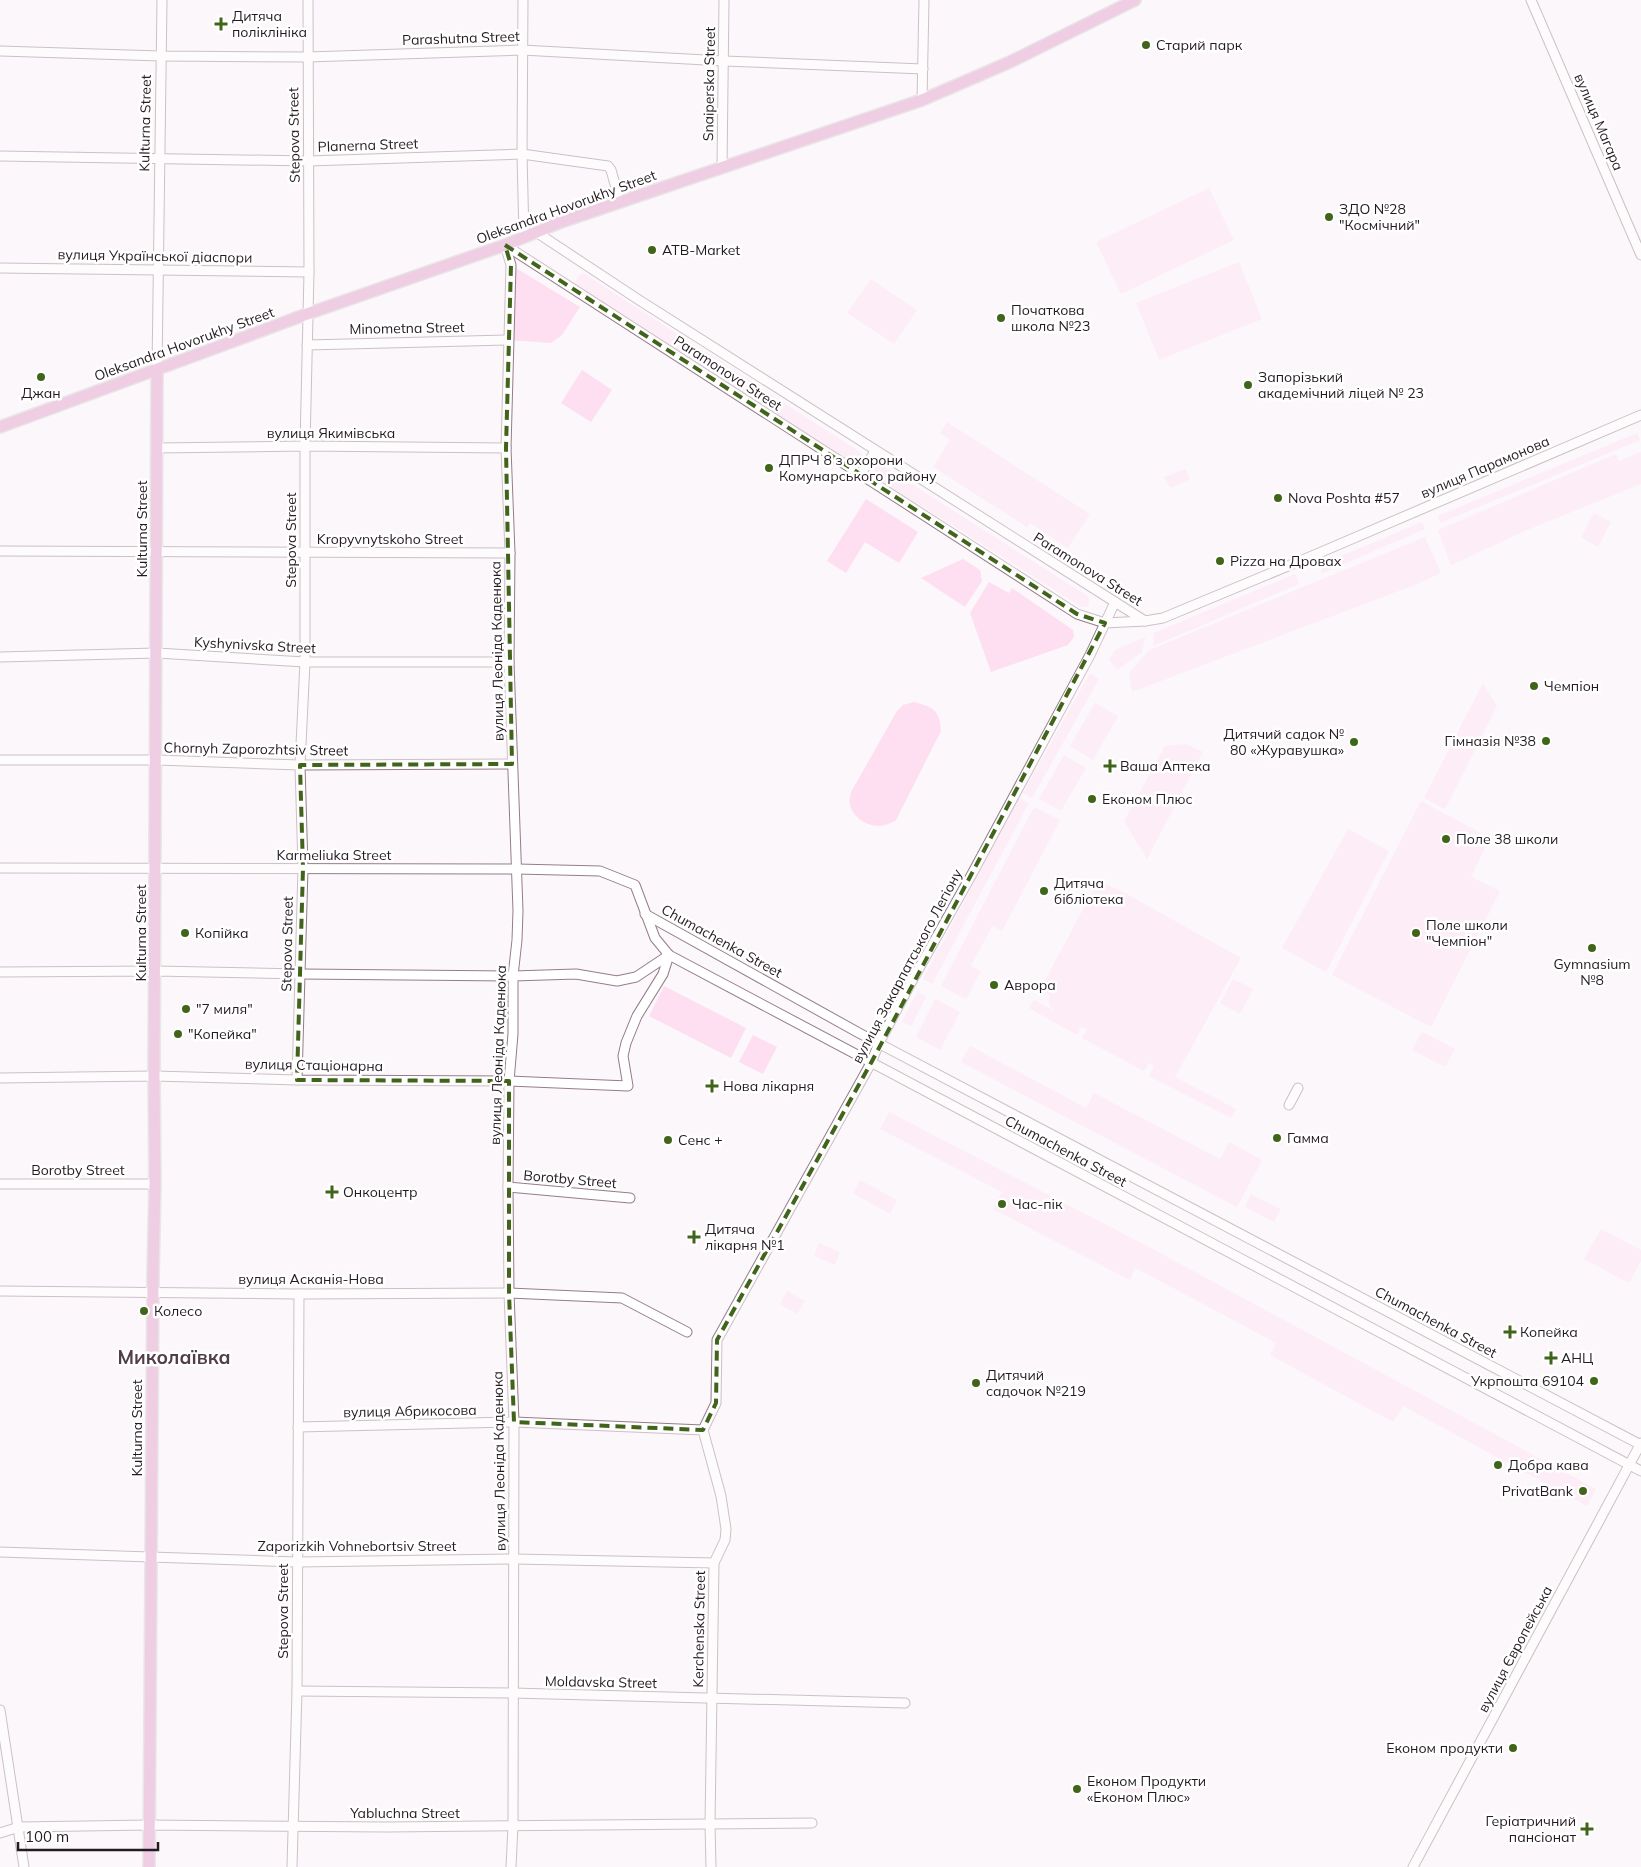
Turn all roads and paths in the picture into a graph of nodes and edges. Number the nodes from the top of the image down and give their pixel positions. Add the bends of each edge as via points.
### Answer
1 (162, 0) edge
2 (308, 0) edge
3 (523, 0) edge
4 (724, 0) edge
5 (924, 0) edge
6 (1135, 0) edge
7 (1531, 0) edge
8 (522, 50) junction
9 (0, 51) edge
10 (161, 56) junction
11 (307, 57) junction
12 (724, 61) junction
13 (923, 69) junction
14 (922, 100) junction
15 (522, 154) junction
16 (0, 156) edge
17 (160, 158) junction
18 (308, 161) junction
19 (722, 168) junction
20 (620, 202) junction
21 (536, 232) junction
22 (524, 237) junction
23 (505, 245) junction
24 (1641, 255) edge
25 (0, 268) edge
26 (159, 270) junction
27 (309, 272) junction
28 (307, 314) junction
29 (507, 340) junction
30 (307, 345) junction
31 (158, 370) junction
32 (1641, 415) edge
33 (0, 427) edge
34 (305, 446) junction
35 (157, 448) junction
36 (506, 448) junction
37 (875, 451) junction
38 (861, 474) junction
39 (0, 551) edge
40 (157, 551) junction
41 (304, 553) junction
42 (510, 553) junction
43 (1115, 602) junction
44 (1145, 622) junction
45 (1105, 623) junction
46 (157, 653) junction
47 (0, 656) edge
48 (304, 662) junction
49 (509, 662) junction
50 (0, 760) edge
51 (157, 760) junction
52 (512, 764) junction
53 (300, 765) junction
54 (0, 868) edge
55 (156, 868) junction
56 (302, 868) junction
57 (518, 869) junction
58 (645, 914) junction
59 (669, 955) junction
60 (156, 970) junction
61 (0, 972) edge
62 (301, 974) junction
63 (513, 976) junction
64 (879, 1043) junction
65 (871, 1063) junction
66 (154, 1076) junction
67 (0, 1078) edge
68 (297, 1080) junction
69 (509, 1081) junction
70 (1298, 1088) dead end
71 (1289, 1105) dead end
72 (0, 1184) edge
73 (156, 1184) junction
74 (508, 1187) junction
75 (630, 1198) dead end
76 (0, 1291) edge
77 (153, 1292) junction
78 (509, 1293) junction
79 (299, 1294) junction
80 (686, 1332) dead end
81 (514, 1422) junction
82 (298, 1428) junction
83 (703, 1430) junction
84 (1641, 1444) edge
85 (1629, 1465) junction
86 (1641, 1472) edge
87 (0, 1552) edge
88 (151, 1558) junction
89 (514, 1559) junction
90 (297, 1562) junction
91 (714, 1563) junction
92 (297, 1692) junction
93 (512, 1693) junction
94 (712, 1698) junction
95 (905, 1703) dead end
96 (0, 1710) edge
97 (710, 1824) junction
98 (812, 1824) dead end
99 (148, 1825) junction
100 (294, 1826) junction
101 (513, 1826) junction
102 (19, 1827) junction
103 (0, 1833) edge
104 (24, 1867) edge
105 (149, 1867) edge
106 (292, 1867) edge
107 (511, 1867) edge
108 (711, 1867) edge
109 (1413, 1867) edge

1 - 10 street, Kulturna Street
2 - 11 street, Stepova Street
3 - 8 street
4 - 12 street, Snaiperska Street
5 - 13 street
6 - 14 main road, Oleksandra Hovorukhy Street via 1010,62
7 - 24 street, вулиця Магара
8 - 11 street, Parashutna Street
8 - 12 street, Parashutna Street
8 - 15 street
9 - 10 street, Parashutna Street
10 - 11 street, Parashutna Street
10 - 17 street, Kulturna Street
11 - 18 street, Stepova Street
12 - 13 street, Parashutna Street
12 - 19 street, Snaiperska Street
13 - 14 street
14 - 19 main road, Oleksandra Hovorukhy Street
15 - 18 street, Planerna Street
15 - 20 street, Planerna Street via 608,166
15 - 22 street
16 - 17 street, Planerna Street
17 - 18 street, Planerna Street
17 - 26 street, Kulturna Street
18 - 27 street, Stepova Street
19 - 20 main road, Oleksandra Hovorukhy Street
20 - 21 main road, Oleksandra Hovorukhy Street
21 - 22 main road, Oleksandra Hovorukhy Street
21 - 37 street, Paramonova Street
22 - 23 main road, Oleksandra Hovorukhy Street
23 - 28 main road, Oleksandra Hovorukhy Street
23 - 29 street, вулиця Леоніда Каденюка via 511,265
23 - 38 street, Paramonova Street
25 - 26 street, вулиця Української діаспори
26 - 27 street, вулиця Української діаспори
26 - 31 street, Kulturna Street
27 - 28 street, Stepova Street
28 - 30 street, Stepova Street
28 - 31 main road, Oleksandra Hovorukhy Street
29 - 30 street, Minometna Street
29 - 36 street, вулиця Леоніда Каденюка
30 - 34 street, Stepova Street
31 - 33 main road, Oleksandra Hovorukhy Street
31 - 35 main road, Kulturna Street
32 - 44 street, вулиця Парамонова via 1312,556 1163,618
34 - 35 street, вулиця Якимівська
34 - 36 street, вулиця Якимівська
34 - 41 street, Stepova Street
35 - 40 main road, Kulturna Street
36 - 42 street, вулиця Леоніда Каденюка
37 - 38 street
37 - 43 street, Paramonova Street
38 - 45 street, Paramonova Street via 1077,614
39 - 40 street, Kropyvnytskoho Street
40 - 41 street, Kropyvnytskoho Street
40 - 46 main road, Kulturna Street
41 - 42 street, Kropyvnytskoho Street
41 - 48 street, Stepova Street
42 - 49 street, вулиця Леоніда Каденюка
43 - 44 street, Paramonova Street
43 - 45 street, вулиця Закарпатського Легіону
44 - 45 street, Paramonova Street
45 - 64 street, вулиця Закарпатського Легіону
46 - 47 street, Kyshynivska Street
46 - 48 street, Kyshynivska Street
46 - 51 main road, Kulturna Street
48 - 49 street, Kyshynivska Street
48 - 53 street, Stepova Street
49 - 52 street, вулиця Леоніда Каденюка
50 - 51 street, Chornyh Zaporozhtsiv Street
51 - 53 street, Chornyh Zaporozhtsiv Street
51 - 55 main road, Kulturna Street
52 - 53 street, Chornyh Zaporozhtsiv Street
52 - 57 street, вулиця Леоніда Каденюка
53 - 56 street, Stepova Street
54 - 55 street, Karmeliuka Street
55 - 56 street, Karmeliuka Street
55 - 60 main road, Kulturna Street
56 - 57 street, Karmeliuka Street
56 - 62 street, Stepova Street
57 - 58 street, Karmeliuka Street via 600,871 635,885
57 - 63 street, вулиця Леоніда Каденюка
58 - 59 street, Chumachenka Street via 654,938
58 - 64 street, Chumachenka Street
59 - 63 street via 636,977 625,980 576,974
59 - 65 street, Chumachenka Street
59 - 69 street, вулиця Стаціонарна via 663,974 637,1016 626,1043 623,1056 628,1086
60 - 61 street
60 - 62 street
60 - 66 main road, Kulturna Street
62 - 63 street
62 - 68 street, Stepova Street
63 - 69 street, вулиця Леоніда Каденюка
64 - 65 street, вулиця Закарпатського Легіону
64 - 84 street, Chumachenka Street
65 - 83 street, вулиця Закарпатського Легіону via 716,1340 716,1403
65 - 85 street, Chumachenka Street
66 - 67 street, вулиця Стаціонарна
66 - 68 street, вулиця Стаціонарна
66 - 73 main road, Kulturna Street
68 - 69 street, вулиця Стаціонарна
69 - 74 street, вулиця Леоніда Каденюка
70 - 71 street
72 - 73 street, Borotby Street
73 - 77 main road, Kulturna Street
74 - 75 street, Borotby Street
74 - 78 street, вулиця Леоніда Каденюка
76 - 77 street, вулиця Асканія-Нова
77 - 79 street, вулиця Асканія-Нова
77 - 88 main road, Kulturna Street
78 - 79 street, вулиця Асканія-Нова
78 - 80 street, вулиця Асканія-Нова via 622,1298
78 - 81 street, вулиця Леоніда Каденюка
79 - 82 street, Stepova Street
81 - 82 street, вулиця Абрикосова
81 - 83 street, вулиця Абрикосова
81 - 89 street, вулиця Леоніда Каденюка
82 - 90 street, Stepova Street
83 - 91 street, Kerchenska Street via 721,1496 726,1529 725,1540
84 - 85 street, вулиця Європейська
85 - 86 street, Chumachenka Street
85 - 109 street, вулиця Європейська
87 - 88 street, Zaporizkih Vohnebortsiv Street
88 - 90 street, Zaporizkih Vohnebortsiv Street
88 - 99 main road, Kulturna Street
89 - 90 street, Zaporizkih Vohnebortsiv Street
89 - 91 street, Zaporizkih Vohnebortsiv Street
89 - 93 street, вулиця Леоніда Каденюка
90 - 92 street, Stepova Street
91 - 94 street, Kerchenska Street
92 - 93 street, Moldavska Street
92 - 100 street, Stepova Street
93 - 94 street, Moldavska Street
93 - 101 street, вулиця Леоніда Каденюка
94 - 95 street, Moldavska Street
94 - 97 street, Kerchenska Street
96 - 102 street
97 - 98 street, Yabluchna Street
97 - 101 street, Yabluchna Street
97 - 108 street, Kerchenska Street
99 - 100 street, Yabluchna Street
99 - 102 street, Yabluchna Street
99 - 105 main road, Kulturna Street
100 - 101 street, Yabluchna Street
100 - 106 street, Stepova Street
101 - 107 street, вулиця Леоніда Каденюка
102 - 103 street, Yabluchna Street
102 - 104 street

